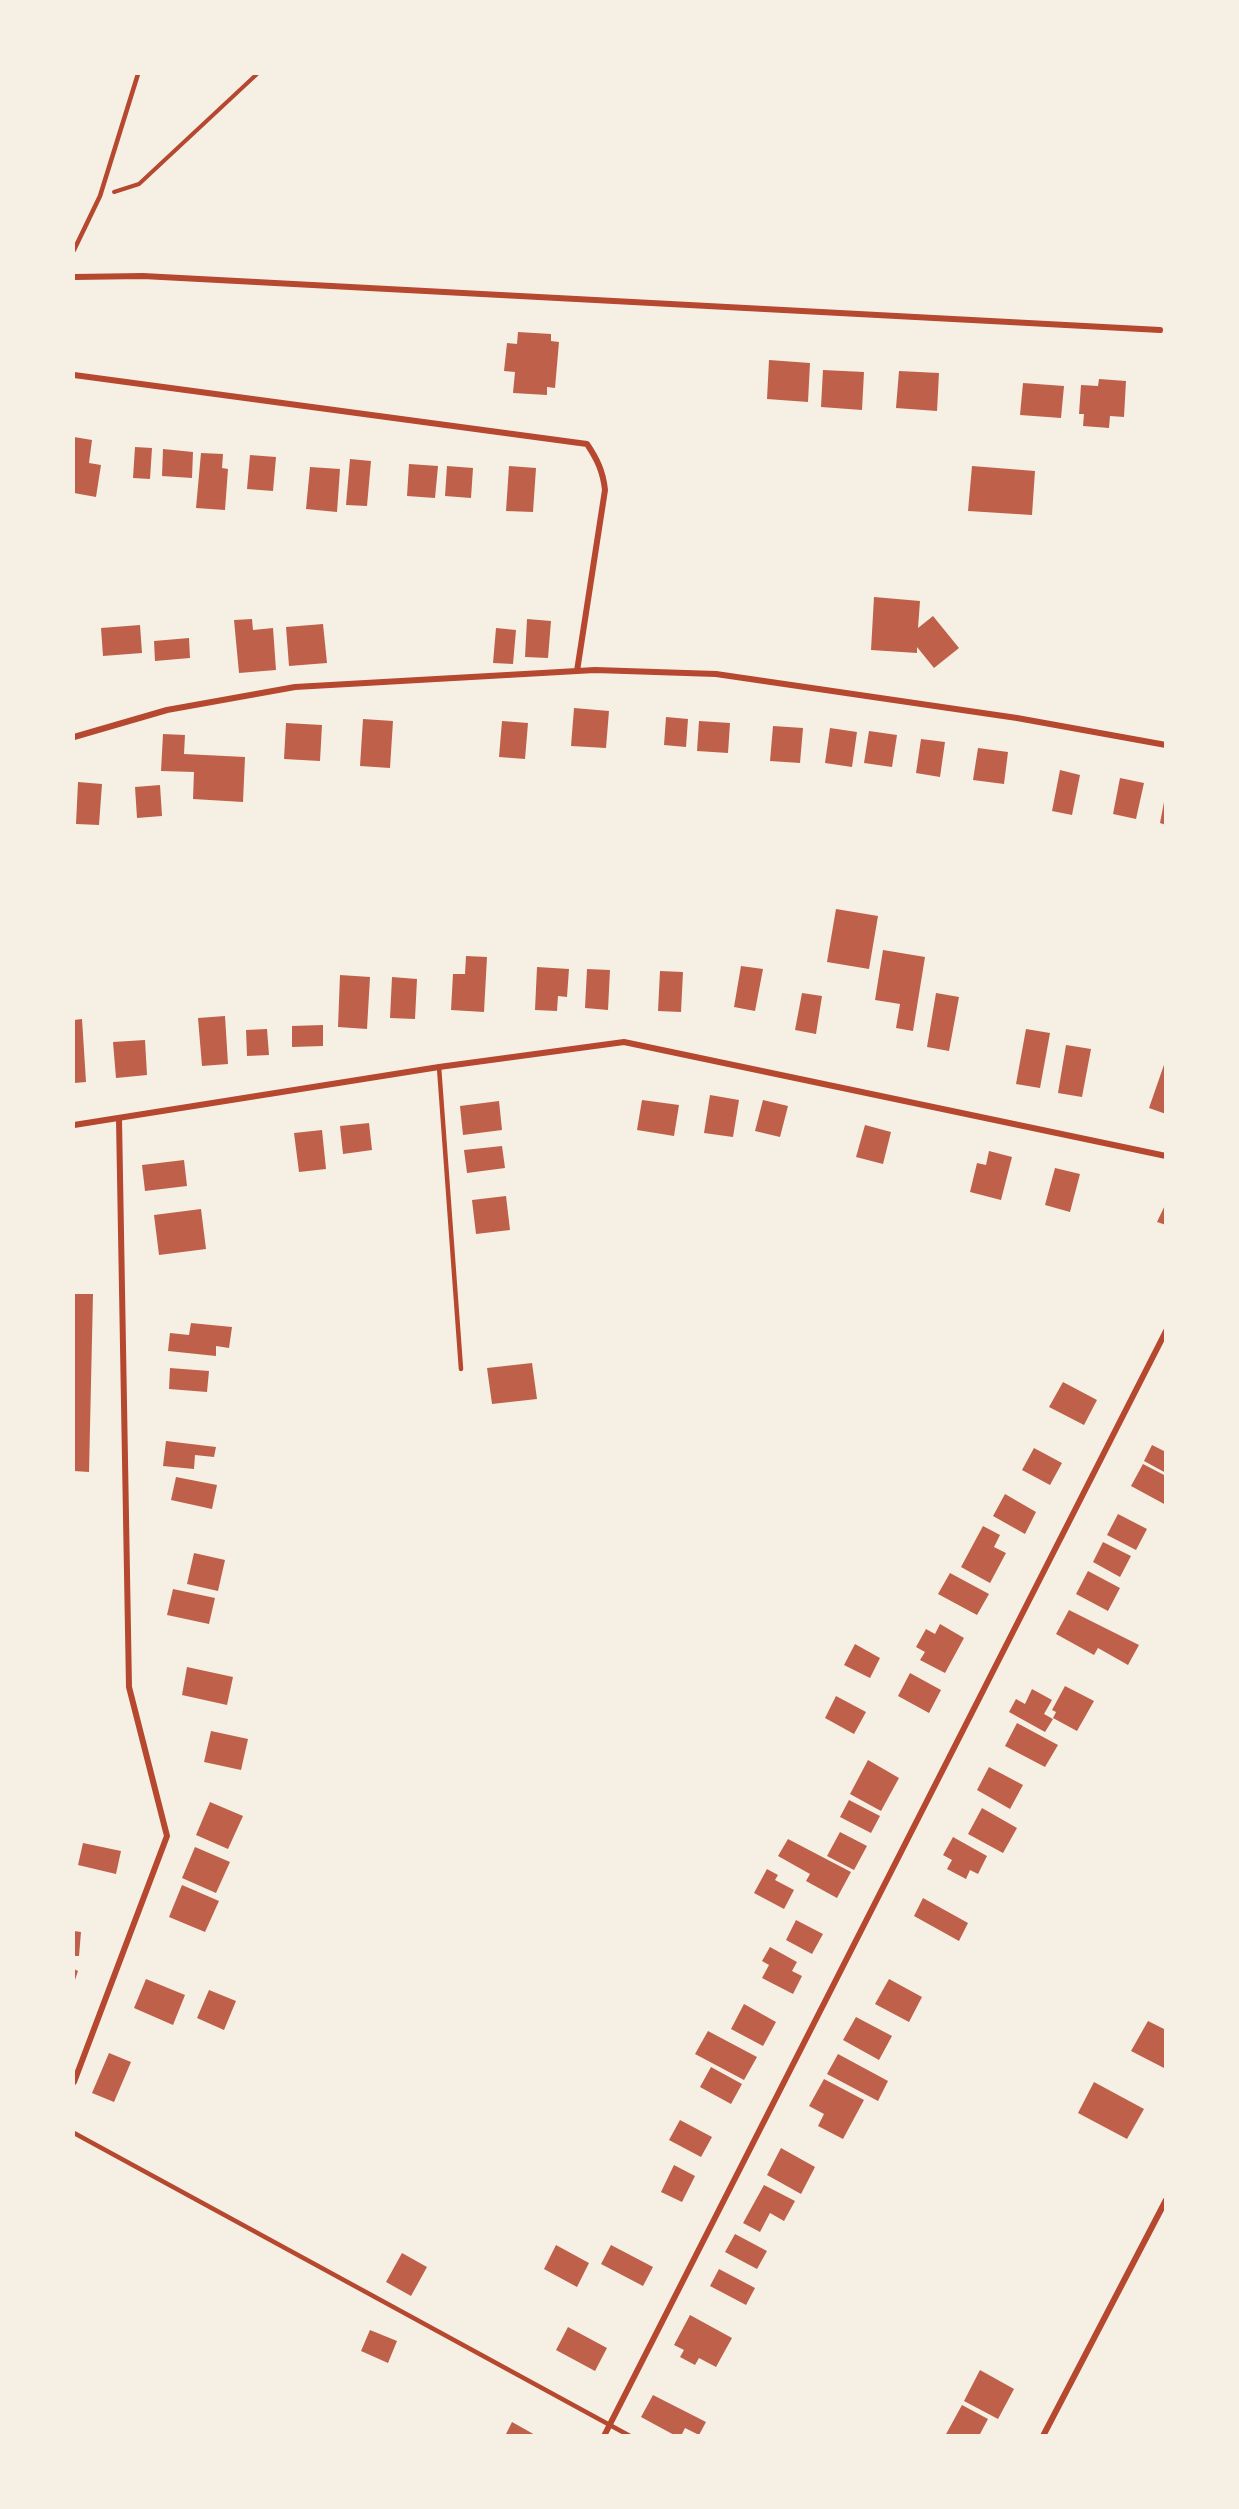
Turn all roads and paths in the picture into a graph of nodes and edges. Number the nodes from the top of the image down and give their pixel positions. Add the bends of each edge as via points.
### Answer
1 (138, 74) edge
2 (257, 74) edge
3 (100, 196) junction
4 (74, 250) edge
5 (74, 277) edge
6 (1160, 330) dead end
7 (74, 375) edge
8 (577, 671) junction
9 (74, 737) edge
10 (1166, 745) edge
11 (439, 1067) junction
12 (119, 1119) junction
13 (74, 1125) edge
14 (1166, 1156) edge
15 (1166, 1331) edge
16 (461, 1369) dead end
17 (74, 2082) edge
18 (74, 2133) edge
19 (1166, 2200) edge
20 (609, 2425) junction
21 (603, 2436) edge
22 (630, 2436) edge
23 (1043, 2436) edge

1 - 3 lane
2 - 3 path via 139,184
3 - 4 lane
5 - 6 street via 144,276
7 - 8 street via 587,444 600,466 605,490
8 - 9 street via 296,687 167,710
8 - 10 street via 716,674 1017,718
11 - 12 street
11 - 14 street via 624,1042
11 - 16 lane
12 - 13 street
12 - 17 street via 129,1688 167,1836
15 - 20 street
18 - 20 lane
19 - 23 street
20 - 21 street
20 - 22 lane

